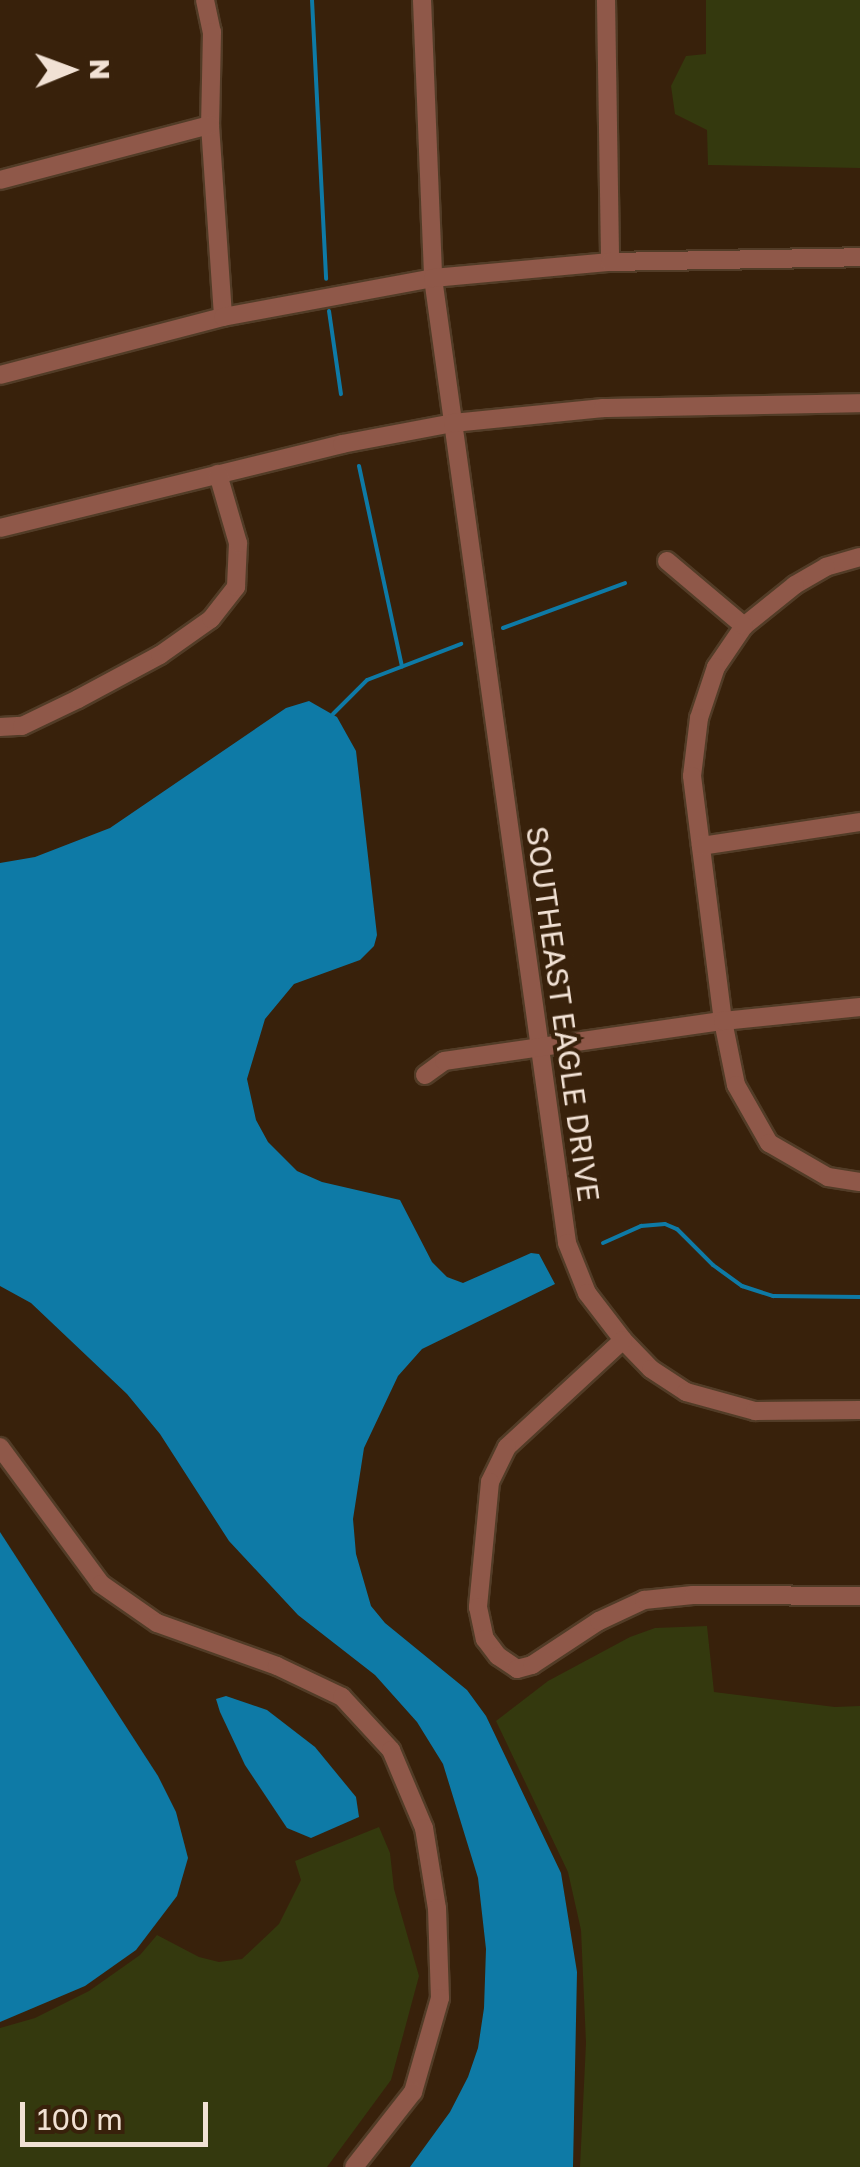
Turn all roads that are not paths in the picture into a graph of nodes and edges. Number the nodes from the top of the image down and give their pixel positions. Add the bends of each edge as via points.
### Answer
1 (205, 0) edge
2 (422, 0) edge
3 (606, 0) edge
4 (210, 124) junction
5 (0, 180) edge
6 (860, 257) edge
7 (610, 262) junction
8 (433, 278) junction
9 (223, 317) junction
10 (0, 375) edge
11 (860, 403) edge
12 (453, 424) junction
13 (218, 474) junction
14 (0, 528) edge
15 (860, 557) edge
16 (668, 561) dead end
17 (744, 626) junction
18 (0, 727) edge
19 (860, 822) edge
20 (701, 846) junction
21 (860, 1007) edge
22 (722, 1021) junction
23 (541, 1047) junction
24 (425, 1075) dead end
25 (860, 1182) edge
26 (622, 1340) junction
27 (860, 1410) edge
28 (0, 1448) edge
29 (860, 1596) edge
30 (354, 2167) edge

1 - 4 street via 212,32
2 - 8 street, SOUTHEAST EAGLE DRIVE
3 - 7 street
4 - 5 street
4 - 9 street
6 - 7 street
7 - 8 street
8 - 9 street
8 - 12 street, SOUTHEAST EAGLE DRIVE
9 - 10 street
11 - 12 street via 603,408
12 - 13 street
12 - 23 street, SOUTHEAST EAGLE DRIVE
13 - 14 street
13 - 18 street via 238,558 236,587 211,619 78,699 22,726
15 - 17 street via 795,585
16 - 17 street
17 - 20 street via 716,667 699,718 692,776
19 - 20 street
20 - 22 street
21 - 22 street
22 - 23 street
22 - 25 street via 736,1085 770,1143 828,1177
23 - 24 street via 444,1061
23 - 26 street, SOUTHEAST EAGLE DRIVE via 567,1244 587,1293
26 - 27 street, SOUTHEAST EAGLE DRIVE via 686,1392 755,1411
26 - 29 street via 507,1448 490,1482 478,1608 485,1638 498,1656 517,1669 532,1665 644,1600
28 - 30 street via 101,1584 158,1623 278,1666 342,1698 391,1750 424,1828 438,1908 440,1998 413,2092

